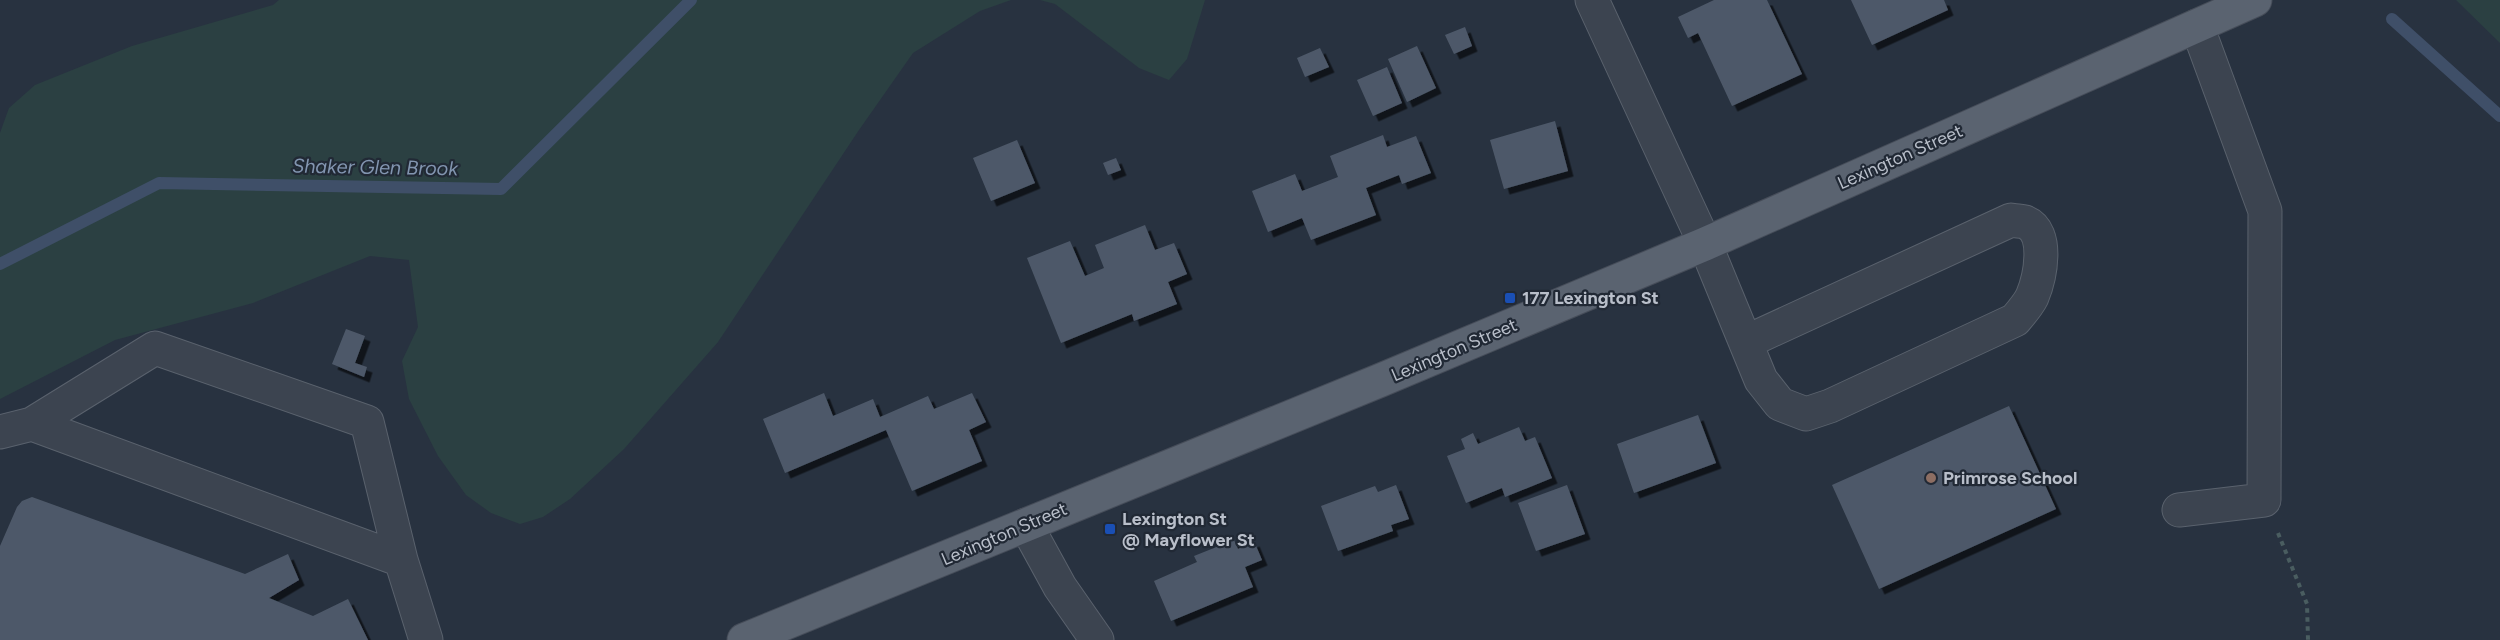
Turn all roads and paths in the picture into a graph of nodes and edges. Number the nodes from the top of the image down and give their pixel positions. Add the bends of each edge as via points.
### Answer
1 (1592, 0) edge
2 (2255, 0) edge
3 (2197, 26) junction
4 (1705, 244) junction
5 (1746, 342) junction
6 (32, 424) junction
7 (0, 432) edge
8 (2264, 500) junction
9 (2179, 510) dead end
10 (1026, 525) junction
11 (401, 560) junction
12 (426, 640) edge
13 (744, 640) edge
14 (1097, 640) edge
15 (2308, 640) edge

1 - 4 street
2 - 3 main road, Lexington Street
3 - 4 main road, Lexington Street
3 - 8 street via 2265,211
4 - 5 street
4 - 10 main road, Lexington Street
5 - 5 street via 1761,380 1780,404 1806,414 1822,409 2015,320 2031,298 2038,277 2041,243 2036,230 2026,222 2011,220
6 - 7 street
6 - 11 street
6 - 11 street via 155,348 367,422
8 - 9 street
8 - 15 path via 2307,604
10 - 13 main road, Lexington Street
10 - 14 street via 1060,587
11 - 12 street

